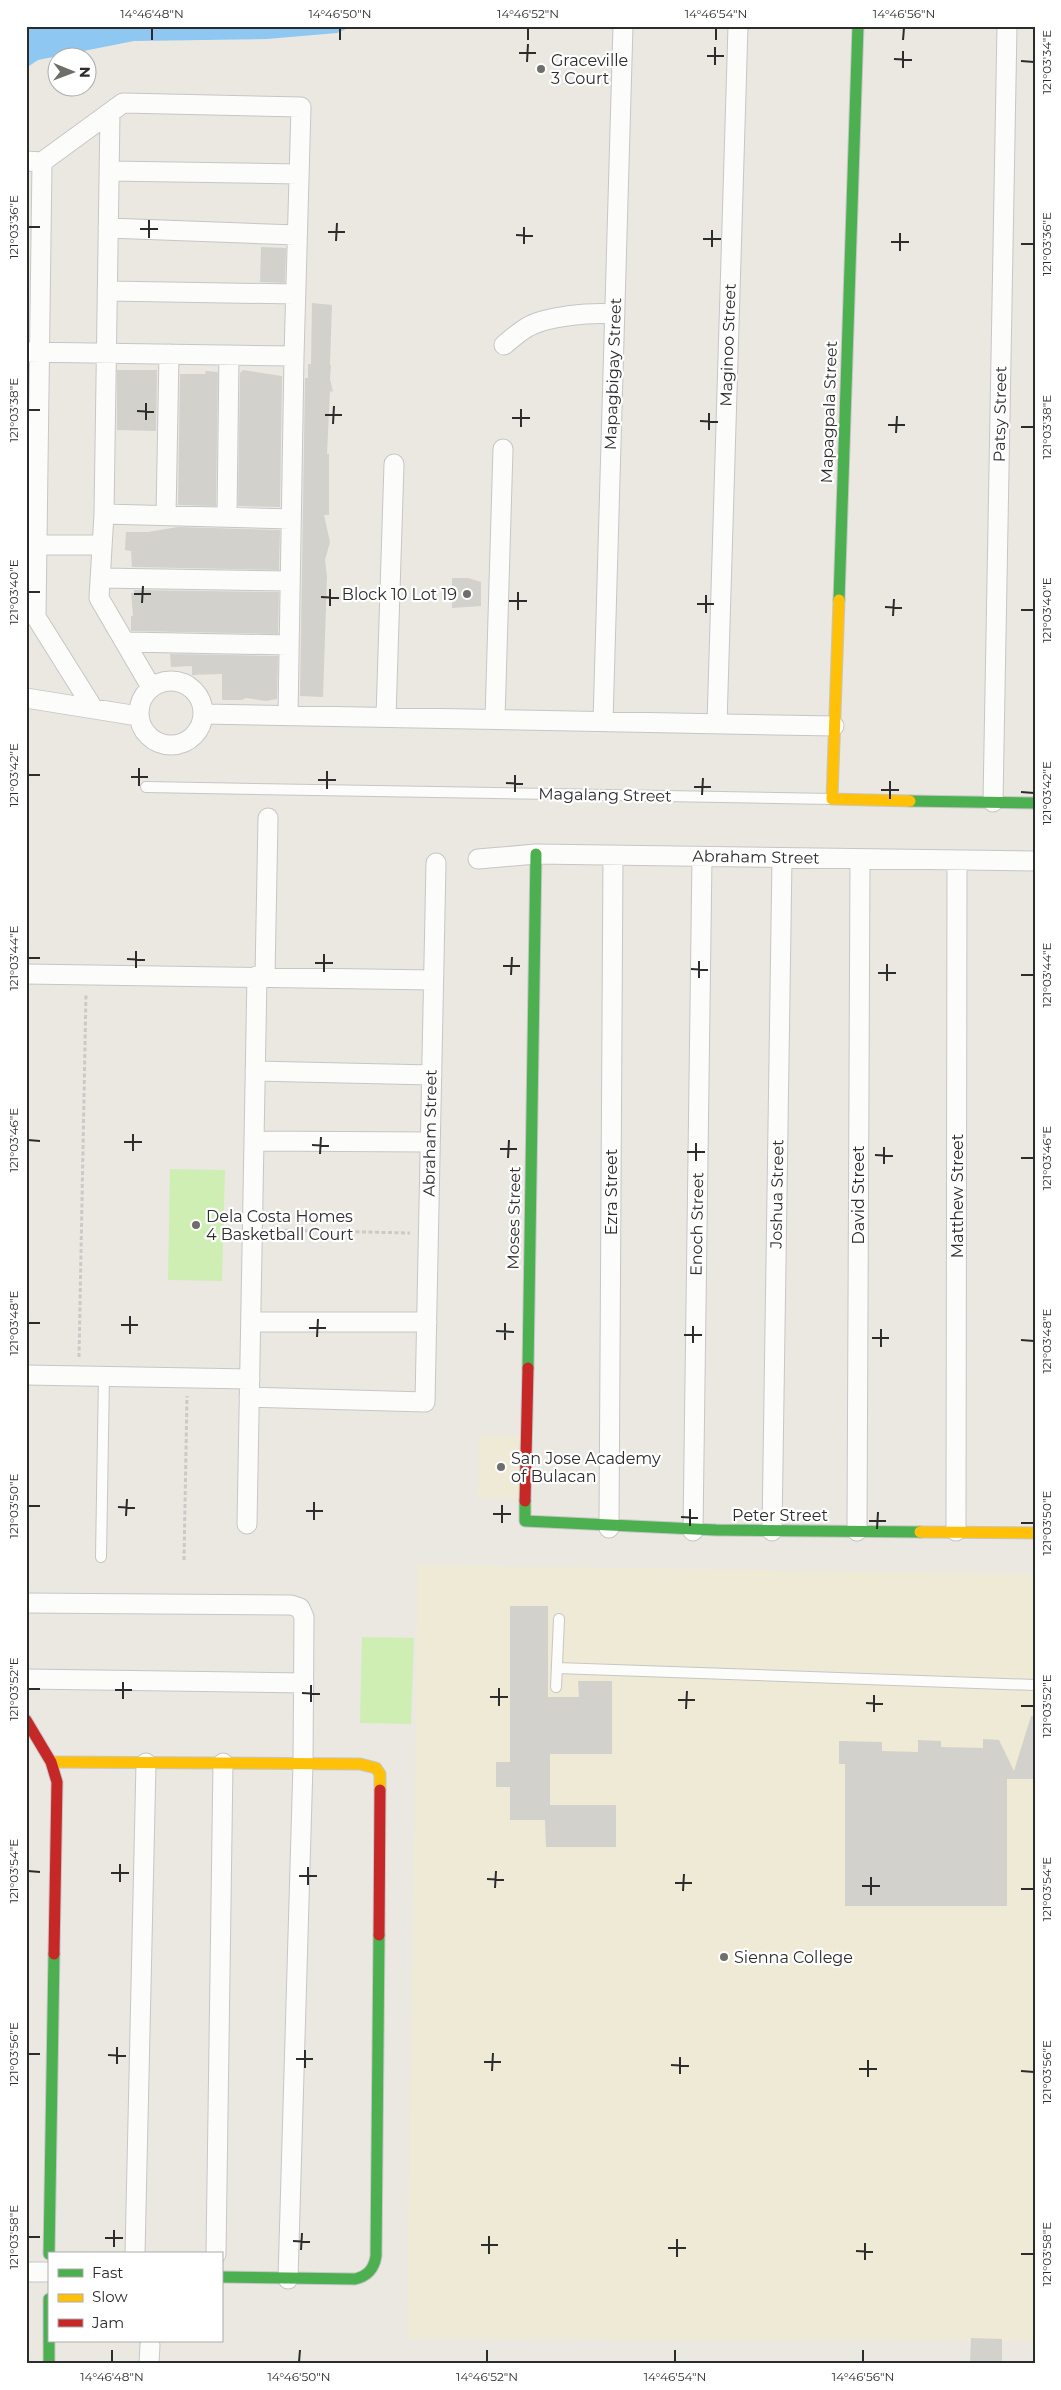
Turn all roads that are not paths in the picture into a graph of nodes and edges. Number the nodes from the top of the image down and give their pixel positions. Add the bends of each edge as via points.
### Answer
1 (623, 26) edge
2 (738, 26) edge
3 (858, 26) edge
4 (1007, 26) edge
5 (110, 114) junction
6 (34, 162) edge
7 (109, 171) junction
8 (299, 174) junction
9 (108, 228) junction
10 (297, 235) junction
11 (107, 291) junction
12 (295, 294) junction
13 (615, 314) junction
14 (504, 345) dead end
15 (33, 352) edge
16 (106, 353) junction
17 (169, 354) junction
18 (229, 355) junction
19 (294, 356) junction
20 (503, 449) dead end
21 (394, 464) dead end
22 (104, 514) junction
23 (166, 516) junction
24 (227, 517) junction
25 (291, 519) junction
26 (32, 545) edge
27 (102, 546) junction
28 (100, 578) junction
29 (290, 581) junction
30 (31, 611) edge
31 (126, 642) junction
32 (289, 645) junction
33 (151, 687) junction
34 (26, 698) edge
35 (94, 708) junction
36 (203, 714) junction
37 (138, 716) junction
38 (288, 716) junction
39 (386, 717) junction
40 (495, 720) junction
41 (603, 722) junction
42 (716, 724) junction
43 (834, 726) junction
44 (146, 787) dead end
45 (832, 799) junction
46 (993, 802) junction
47 (1035, 802) edge
48 (268, 818) dead end
49 (536, 854) junction
50 (613, 855) junction
51 (702, 857) junction
52 (782, 858) junction
53 (478, 859) dead end
54 (860, 859) junction
55 (957, 860) junction
56 (1035, 861) edge
57 (436, 864) dead end
58 (26, 974) edge
59 (261, 976) junction
60 (433, 980) junction
61 (255, 1071) junction
62 (432, 1075) junction
63 (254, 1142) junction
64 (430, 1142) junction
65 (251, 1322) junction
66 (426, 1322) junction
67 (26, 1375) edge
68 (104, 1376) junction
69 (250, 1388) junction
70 (525, 1522) joint
71 (247, 1524) dead end
72 (609, 1528) junction
73 (693, 1531) junction
74 (772, 1531) junction
75 (857, 1531) junction
76 (956, 1531) junction
77 (1035, 1533) edge
78 (101, 1557) dead end
79 (26, 1603) edge
80 (559, 1619) dead end
81 (557, 1668) junction
82 (26, 1680) edge
83 (304, 1683) junction
84 (1035, 1685) edge
85 (556, 1687) dead end
86 (26, 1720) edge
87 (52, 1762) junction
88 (146, 1762) junction
89 (223, 1763) junction
90 (302, 1764) junction
91 (49, 2252) edge
92 (135, 2252) edge
93 (216, 2252) edge
94 (26, 2272) edge
95 (48, 2272) edge
96 (222, 2277) edge
97 (288, 2279) junction
98 (48, 2342) edge
99 (48, 2364) edge

1 - 13 street, Mapagbigay Street
2 - 42 street, Maginoo Street
3 - 43 street, Mapagpala Street
4 - 46 street, Patsy Street
5 - 6 street
5 - 7 street
5 - 8 street via 123,104 301,107
6 - 15 street
7 - 8 street
7 - 9 street
8 - 10 street
9 - 10 street
9 - 11 street
10 - 12 street
11 - 12 street
11 - 16 street
12 - 19 street
13 - 14 street via 594,312 527,327
13 - 41 street, Mapagbigay Street
15 - 16 street
15 - 26 street
16 - 17 street
16 - 22 street
17 - 18 street
17 - 23 street
18 - 19 street
18 - 24 street
19 - 25 street
20 - 40 street
21 - 39 street
22 - 23 street
22 - 27 street
23 - 24 street
24 - 25 street
25 - 29 street
26 - 27 street
26 - 30 street
27 - 28 street
28 - 29 street
28 - 31 street via 99,598
29 - 32 street
30 - 35 street
31 - 32 street
31 - 33 street
32 - 38 street
33 - 36 street via 168,681 186,684 198,696
33 - 37 street via 143,695
34 - 35 street
35 - 37 street
36 - 37 street via 197,732 182,744 172,746 153,741 146,735
36 - 38 street
38 - 39 street
39 - 40 street
40 - 41 street
41 - 42 street
42 - 43 street
43 - 45 street, Mapagpala Street
44 - 45 lane, Magalang Street
45 - 46 street, Magalang Street
46 - 47 street, Magalang Street
48 - 59 street
49 - 50 street, Abraham Street
49 - 53 street, Abraham Street
49 - 70 street, Moses Street
50 - 51 street, Abraham Street
50 - 72 street, Ezra Street
51 - 52 street, Abraham Street
51 - 73 street, Enoch Street
52 - 54 street, Abraham Street
52 - 74 street, Joshua Street
54 - 55 street, Abraham Street
54 - 75 street, David Street
55 - 56 street, Abraham Street
55 - 76 street, Matthew Street
57 - 60 street, Abraham Street
58 - 59 street
59 - 60 street
59 - 61 street
60 - 62 street, Abraham Street
61 - 62 street
61 - 63 street
62 - 64 street, Abraham Street
63 - 64 street
63 - 65 street
64 - 66 street, Abraham Street
65 - 66 street
65 - 69 street
66 - 69 street, Abraham Street via 425,1402
67 - 68 street
68 - 69 street via 188,1378
68 - 78 lane
69 - 71 street
70 - 72 street, Peter Street
72 - 73 street, Peter Street
73 - 74 street, Peter Street
74 - 75 street, Peter Street
75 - 76 street, Peter Street
76 - 77 street, Peter Street
79 - 83 street via 291,1605 300,1608 304,1617
80 - 81 lane
81 - 84 lane
81 - 85 lane
82 - 83 street
83 - 90 street
86 - 87 street
87 - 88 street
87 - 91 street via 57,1782
88 - 89 street
88 - 92 street
89 - 90 street
89 - 93 street
90 - 97 street
90 - 97 street via 368,1765 380,1774 376,2256 371,2272 364,2277
94 - 95 street
96 - 97 street
98 - 99 street

